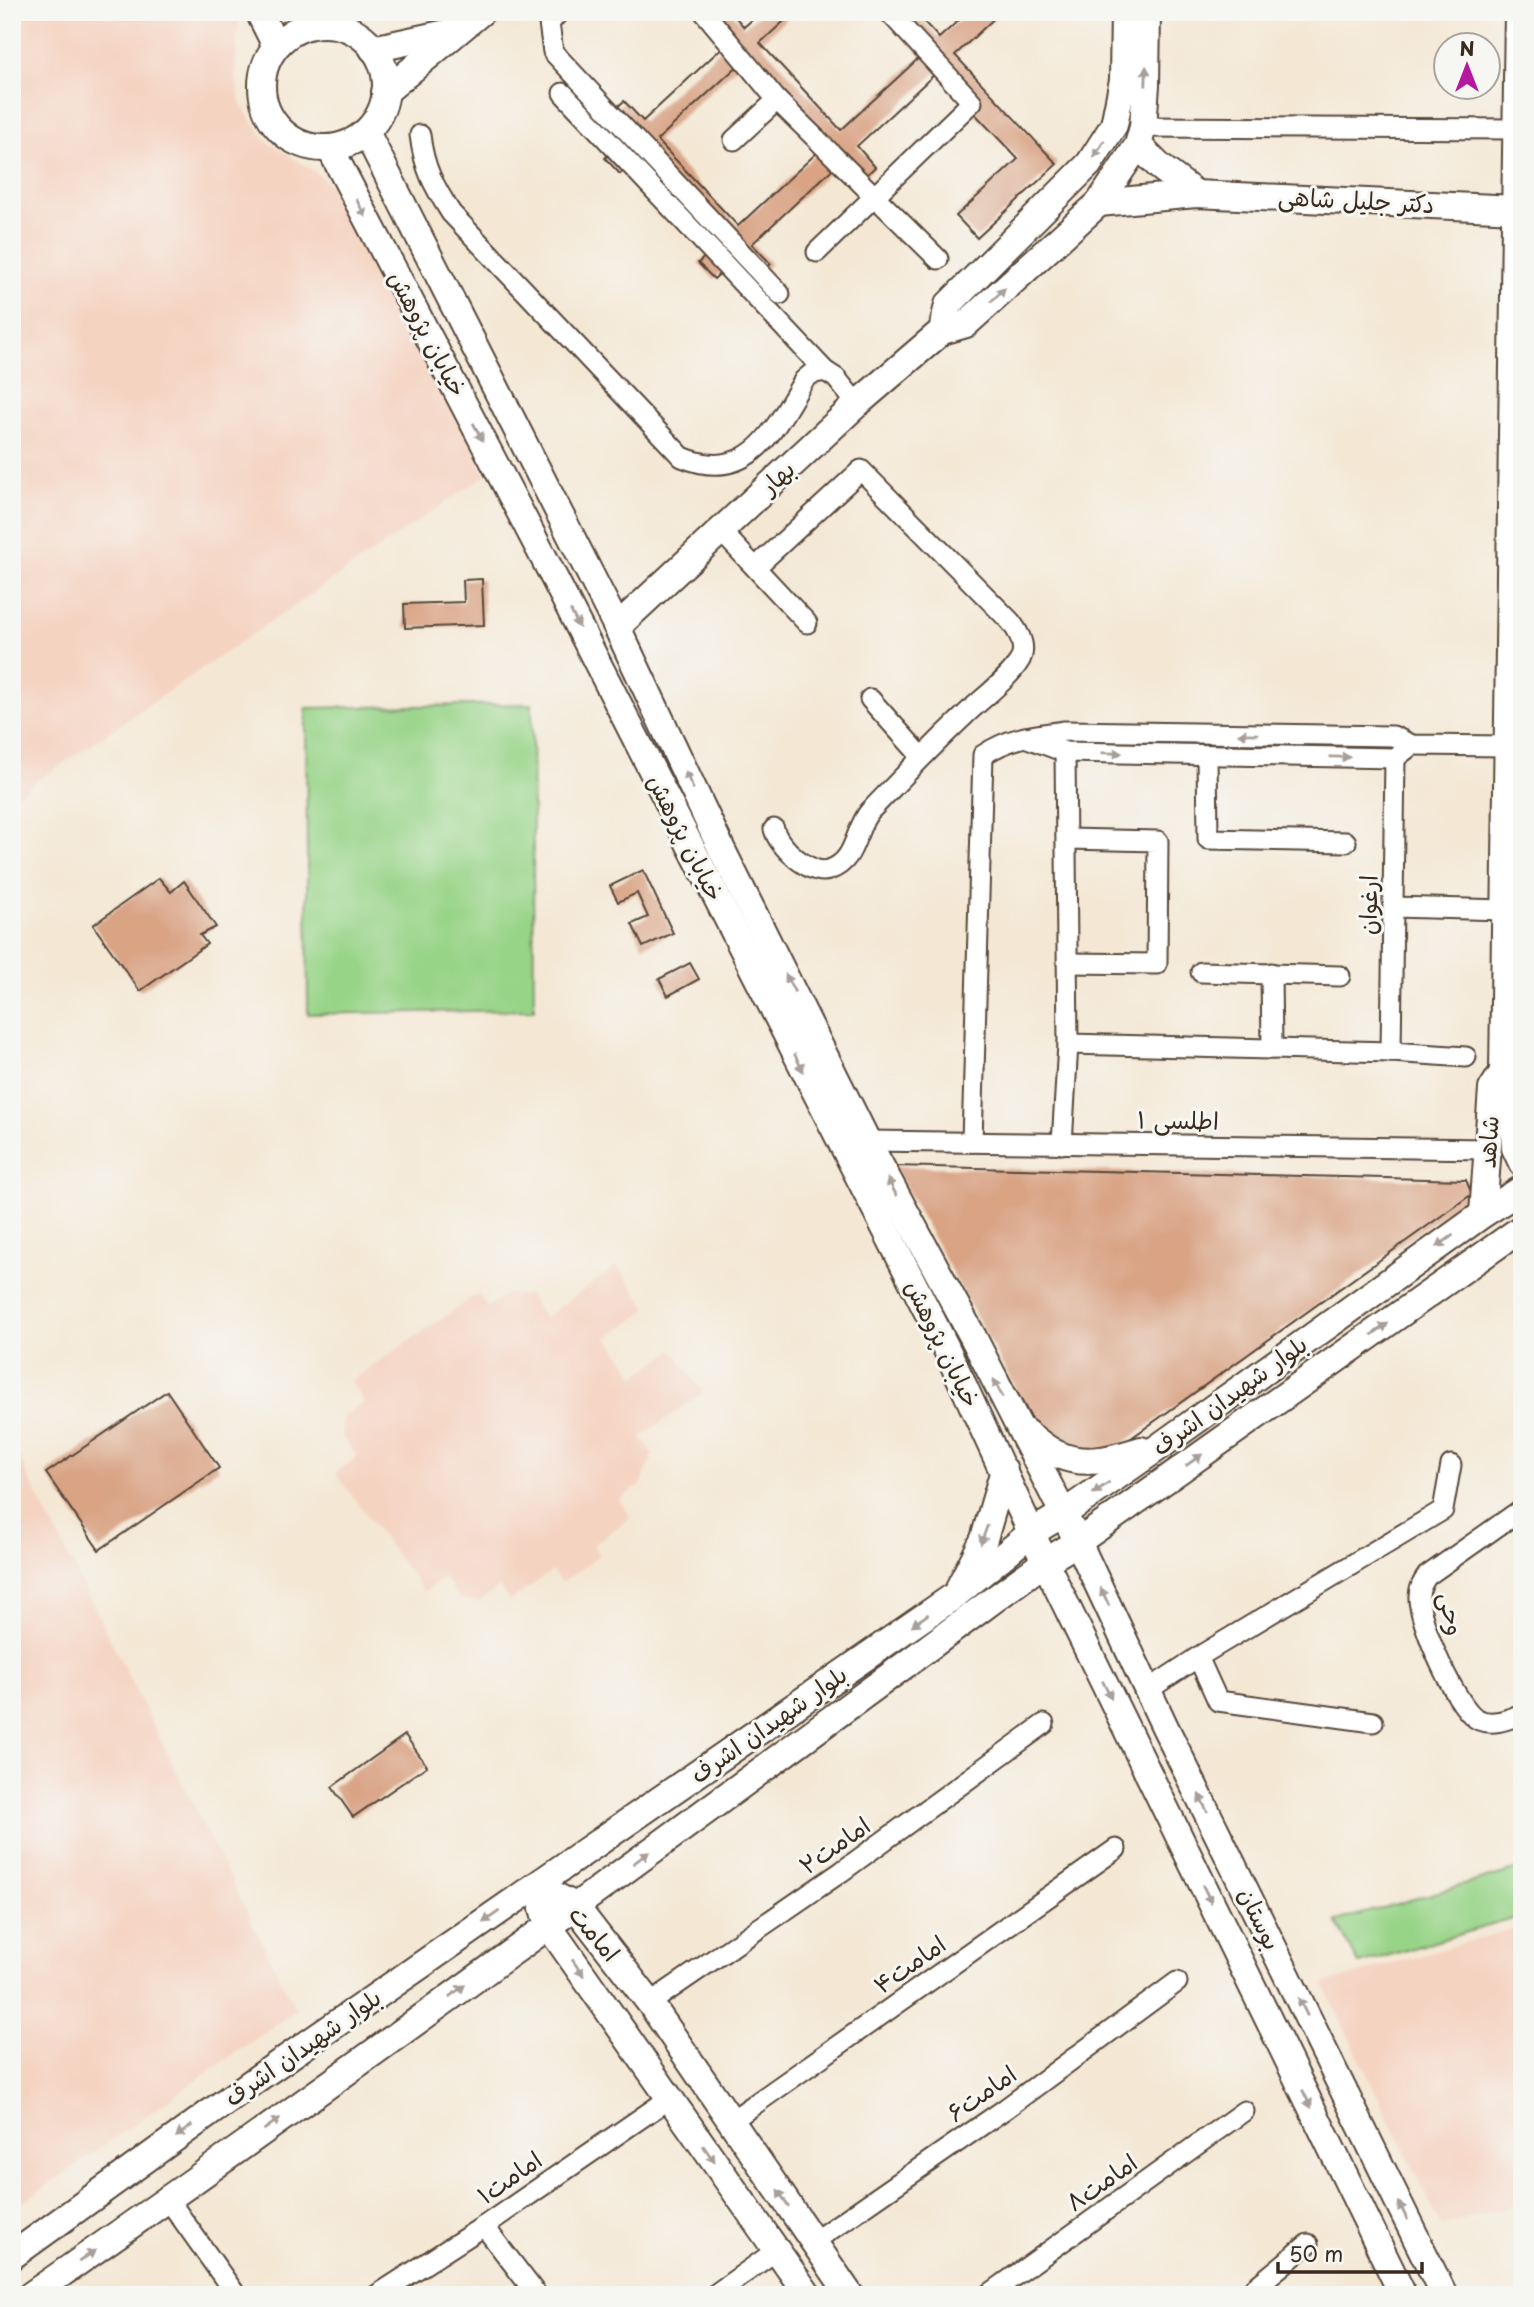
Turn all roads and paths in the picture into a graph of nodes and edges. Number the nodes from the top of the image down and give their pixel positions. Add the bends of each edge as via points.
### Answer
1 (259, 12) edge
2 (481, 12) edge
3 (559, 12) edge
4 (704, 12) edge
5 (889, 12) edge
6 (1124, 12) edge
7 (1147, 12) edge
8 (1518, 12) edge
9 (303, 19) edge
10 (461, 30) junction
11 (1520, 45) edge
12 (276, 46) junction
13 (373, 49) junction
14 (386, 92) junction
15 (563, 93) dead end
16 (777, 100) junction
17 (1517, 129) junction
18 (366, 132) junction
19 (420, 135) dead end
20 (1141, 136) junction
21 (734, 140) dead end
22 (330, 148) junction
23 (1196, 194) junction
24 (877, 197) junction
25 (1099, 203) junction
26 (1519, 209) edge
27 (817, 253) dead end
28 (937, 259) dead end
29 (780, 294) dead end
30 (942, 331) junction
31 (825, 371) junction
32 (1517, 381) edge
33 (857, 404) junction
34 (721, 531) junction
35 (1516, 547) edge
36 (755, 567) junction
37 (807, 623) dead end
38 (617, 627) junction
39 (870, 699) dead end
40 (1515, 715) edge
41 (1022, 736) junction
42 (1412, 745) junction
43 (1508, 746) junction
44 (1065, 752) junction
45 (1207, 755) junction
46 (921, 756) junction
47 (1395, 758) junction
48 (774, 830) dead end
49 (1068, 839) junction
50 (1346, 842) dead end
51 (1511, 899) edge
52 (1393, 908) junction
53 (1068, 963) junction
54 (1201, 972) dead end
55 (1271, 973) junction
56 (1340, 976) dead end
57 (1068, 1044) junction
58 (1272, 1049) junction
59 (1391, 1052) junction
60 (1466, 1057) dead end
61 (1509, 1063) edge
62 (867, 1141) junction
63 (972, 1142) junction
64 (1062, 1144) junction
65 (1489, 1149) junction
66 (1522, 1163) edge
67 (1522, 1189) edge
68 (1483, 1214) junction
69 (1522, 1228) edge
70 (1018, 1427) junction
71 (1163, 1444) junction
72 (1451, 1465) dead end
73 (1004, 1470) junction
74 (1522, 1509) edge
75 (1063, 1514) junction
76 (1031, 1533) junction
77 (1078, 1542) junction
78 (1045, 1562) junction
79 (954, 1596) junction
80 (1198, 1657) junction
81 (1148, 1690) junction
82 (1522, 1714) edge
83 (1373, 1722) dead end
84 (1044, 1724) dead end
85 (1164, 1725) junction
86 (1134, 1744) junction
87 (1116, 1849) dead end
88 (537, 1886) junction
89 (575, 1906) junction
90 (548, 1925) junction
91 (1177, 1982) dead end
92 (650, 2003) junction
93 (670, 2098) junction
94 (1244, 2111) dead end
95 (731, 2121) junction
96 (168, 2199) junction
97 (484, 2226) junction
98 (813, 2242) junction
99 (1308, 2244) dead end
100 (776, 2250) junction
101 (12, 2256) edge
102 (31, 2295) edge
103 (236, 2295) edge
104 (377, 2295) edge
105 (537, 2295) edge
106 (714, 2295) edge
107 (808, 2295) edge
108 (850, 2295) edge
109 (988, 2295) edge
110 (1246, 2295) edge
111 (1403, 2295) edge
112 (1444, 2295) edge

1 - 12 main road
2 - 10 main road
3 - 29 street via 549,23 553,52
4 - 16 street
5 - 24 street via 972,102
6 -> 30 main road, بهار via 1123,80 1114,125 1089,164 948,305
20 -> 7 main road
8 - 11 main road, شاهد
9 - 12 main road
9 - 13 main road via 350,30
10 - 13 main road
10 - 14 main road
11 - 17 main road, شاهد
12 - 22 main road via 262,79 268,115 294,141
13 - 14 main road via 381,62
14 - 18 main road via 379,114
15 - 31 street
16 - 21 street
16 - 24 street
17 - 20 street
17 - 26 main road, شاهد
18 - 22 main road
18 - 38 main road, خیابان پژوهش
19 - 31 street via 430,180 451,214 682,457 716,463 757,449 769,438 804,380
20 - 23 main road via 1160,167
20 - 25 main road, بهار
22 -> 73 main road, خیابان پژوهش via 544,558
23 - 25 main road, دکتر جلیل شاهی
23 - 26 main road, دکتر جلیل شاهی
24 - 27 street
24 - 28 street
30 -> 25 main road, بهار via 966,324
26 - 32 main road, شاهد
30 - 33 main road, بهار
31 - 33 street
32 - 35 main road, شاهد
33 - 34 main road, بهار
34 - 36 street
34 - 38 main road, بهار
35 - 40 main road, شاهد
36 - 37 street
36 - 46 street via 861,470 1010,621 1022,640 1021,659
62 -> 38 main road, خیابان پژوهش
39 - 46 street
40 - 43 main road, شاهد
42 -> 41 street via 1393,736 1065,731
41 - 44 street
41 - 63 street via 983,755
42 - 43 street
42 - 47 street
43 - 51 main road, شاهد
44 -> 45 street
44 - 49 street
45 -> 47 street
45 - 50 street via 1208,839
46 - 48 street via 865,817 851,851 838,866 822,871 807,867
47 - 52 street, ارغوان
49 - 53 street
49 - 53 street via 1158,841 1157,964
51 - 52 street
51 - 61 main road, شاهد
52 - 59 street, ارغوان
53 - 57 street
54 - 55 street
55 - 56 street
55 - 58 street
57 - 58 street
57 - 64 street
58 - 59 street
59 - 60 street
61 - 65 main road, شاهد via 1492,1089
61 - 66 main road, شاهد via 1515,1147
62 - 63 street, اطلسی ۱
70 -> 62 main road, خیابان پژوهش
63 - 64 street, اطلسی ۱
64 - 65 street, اطلسی ۱
65 - 68 main road, شاهد
67 - 68 main road, بلوار شهیدان اشرف
68 -> 71 main road, بلوار شهیدان اشرف
77 -> 69 main road, بلوار شهیدان اشرف
70 - 71 main road via 1059,1455 1082,1461 1110,1460
70 - 75 main road, خیابان پژوهش
71 -> 75 main road, بلوار شهیدان اشرف
72 - 80 street via 1443,1510
73 - 76 main road, خیابان پژوهش
73 -> 79 main road via 984,1539
74 - 82 street, وحی via 1427,1576 1418,1598 1434,1653 1467,1712 1496,1722
75 - 76 main road, بلوار شهیدان اشرف
75 - 77 main road, خیابان پژوهش
76 - 78 main road, خیابان پژوهش
76 - 79 main road, بلوار شهیدان اشرف
77 - 78 main road, بلوار شهیدان اشرف
81 -> 77 main road, بوستان
78 -> 86 main road, بوستان
89 -> 78 main road, بلوار شهیدان اشرف
79 -> 88 main road, بلوار شهیدان اشرف
80 - 81 street
80 - 83 street via 1218,1701
81 - 85 main road, بوستان
84 - 92 street, امامت۲
85 - 86 main road
112 -> 85 main road, بوستان
86 -> 111 main road, بوستان
87 - 95 street, امامت۴
88 - 89 main road, امامت
88 - 90 main road, امامت
88 -> 101 main road, بلوار شهیدان اشرف via 258,2078
89 - 90 main road, بلوار شهیدان اشرف
89 - 92 main road, امامت
90 -> 93 main road, امامت
96 -> 90 main road, بلوار شهیدان اشرف
91 - 98 street, امامت۶
92 - 95 main road, امامت
93 - 97 street, امامت۱
93 -> 100 main road, امامت
94 - 109 street, امامت۸
98 -> 95 main road, امامت
102 -> 96 main road, بلوار شهیدان اشرف
96 - 103 street
97 - 104 street, امامت۱
97 - 105 street
98 - 108 main road, امامت
99 - 110 street
100 - 106 street
100 - 107 main road, امامت

